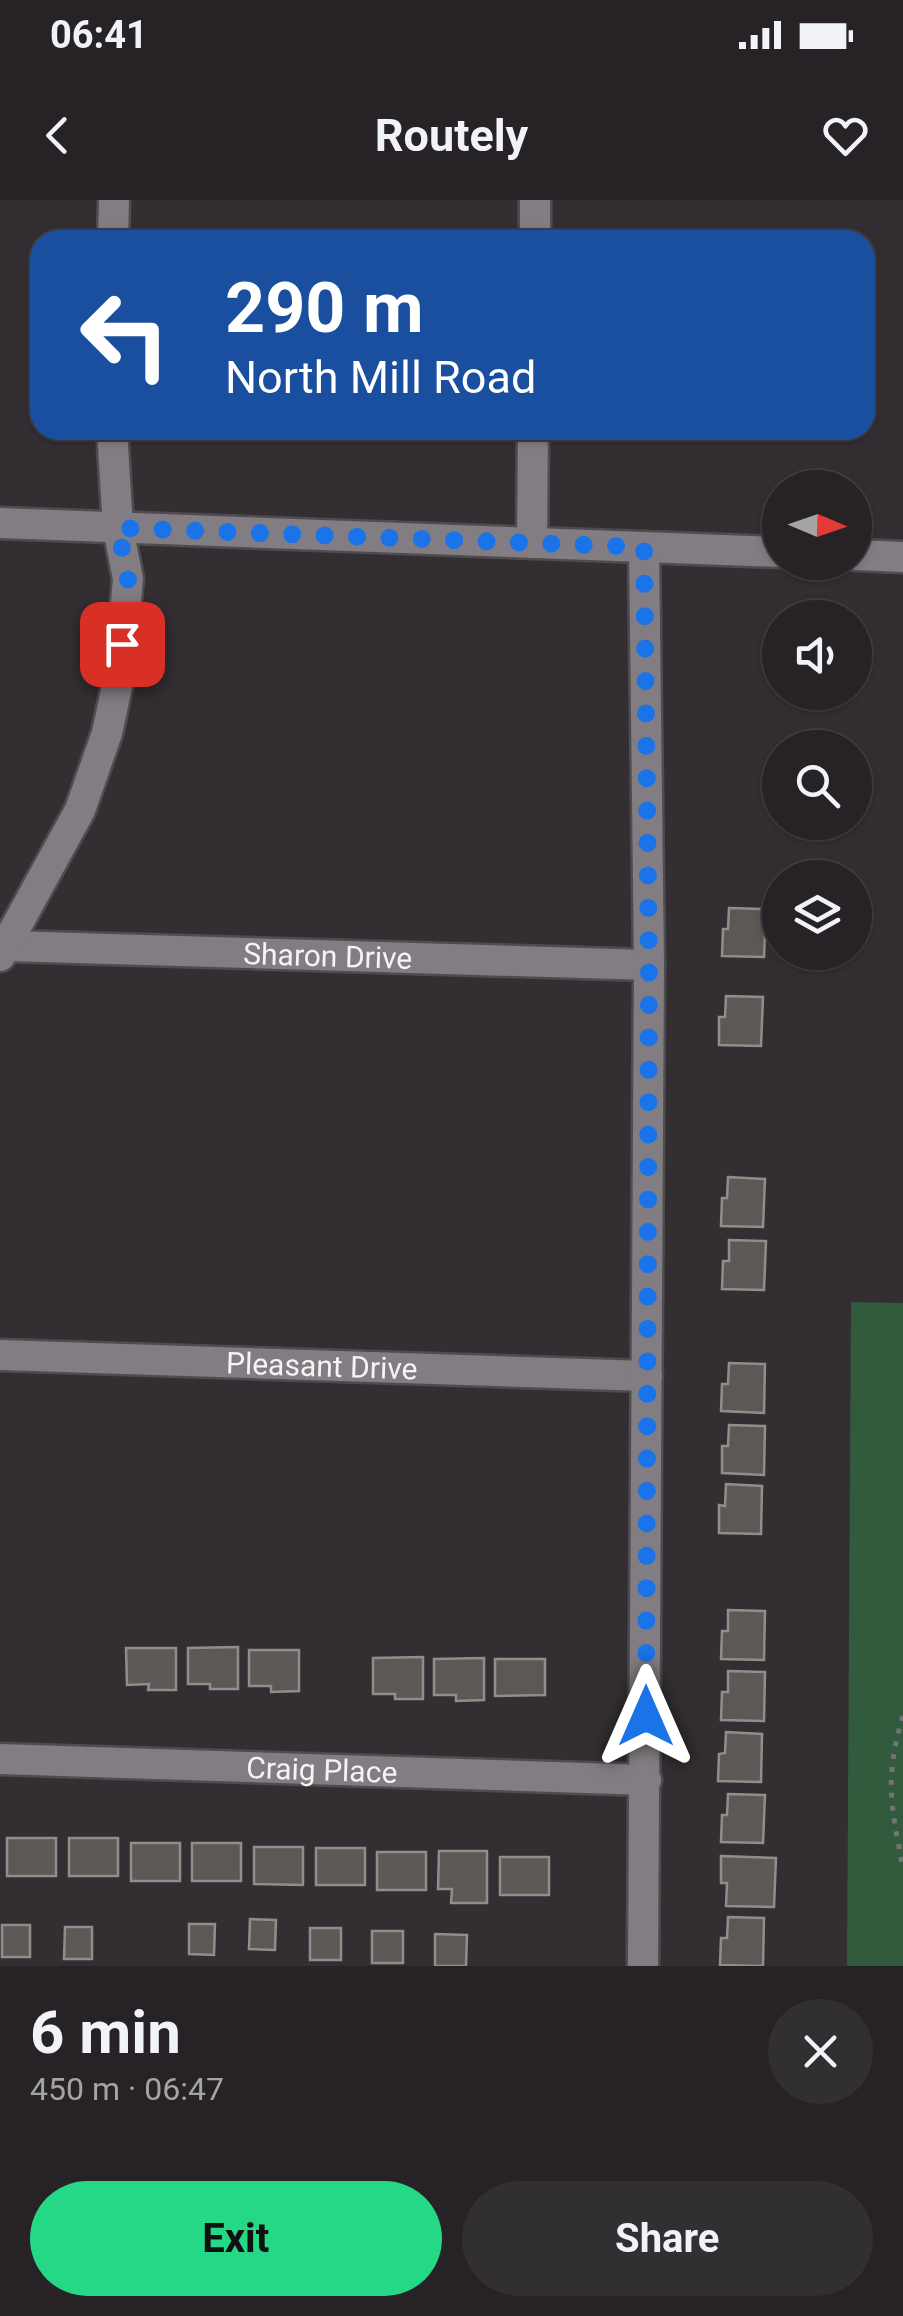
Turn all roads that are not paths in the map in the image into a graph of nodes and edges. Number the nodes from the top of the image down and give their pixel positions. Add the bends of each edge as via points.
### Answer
1 (114, 200) edge
2 (536, 200) edge
3 (114, 230) edge
4 (535, 230) edge
5 (112, 440) edge
6 (533, 440) edge
7 (0, 523) edge
8 (118, 528) junction
9 (532, 543) junction
10 (644, 547) junction
11 (762, 551) edge
12 (872, 556) edge
13 (903, 557) edge
14 (4, 951) edge
15 (649, 965) junction
16 (0, 1355) edge
17 (647, 1376) junction
18 (0, 1759) edge
19 (646, 1780) junction
20 (643, 1966) edge

1 - 3 street
2 - 4 street
5 - 8 street
6 - 9 street
7 - 8 street
8 - 9 street
8 - 14 street via 128,579 107,733 80,810
9 - 10 street
10 - 11 street
10 - 15 street
12 - 13 street
14 - 15 street, Sharon Drive
15 - 17 street
16 - 17 street, Pleasant Drive
17 - 19 street
18 - 19 street, Craig Place
19 - 20 street

